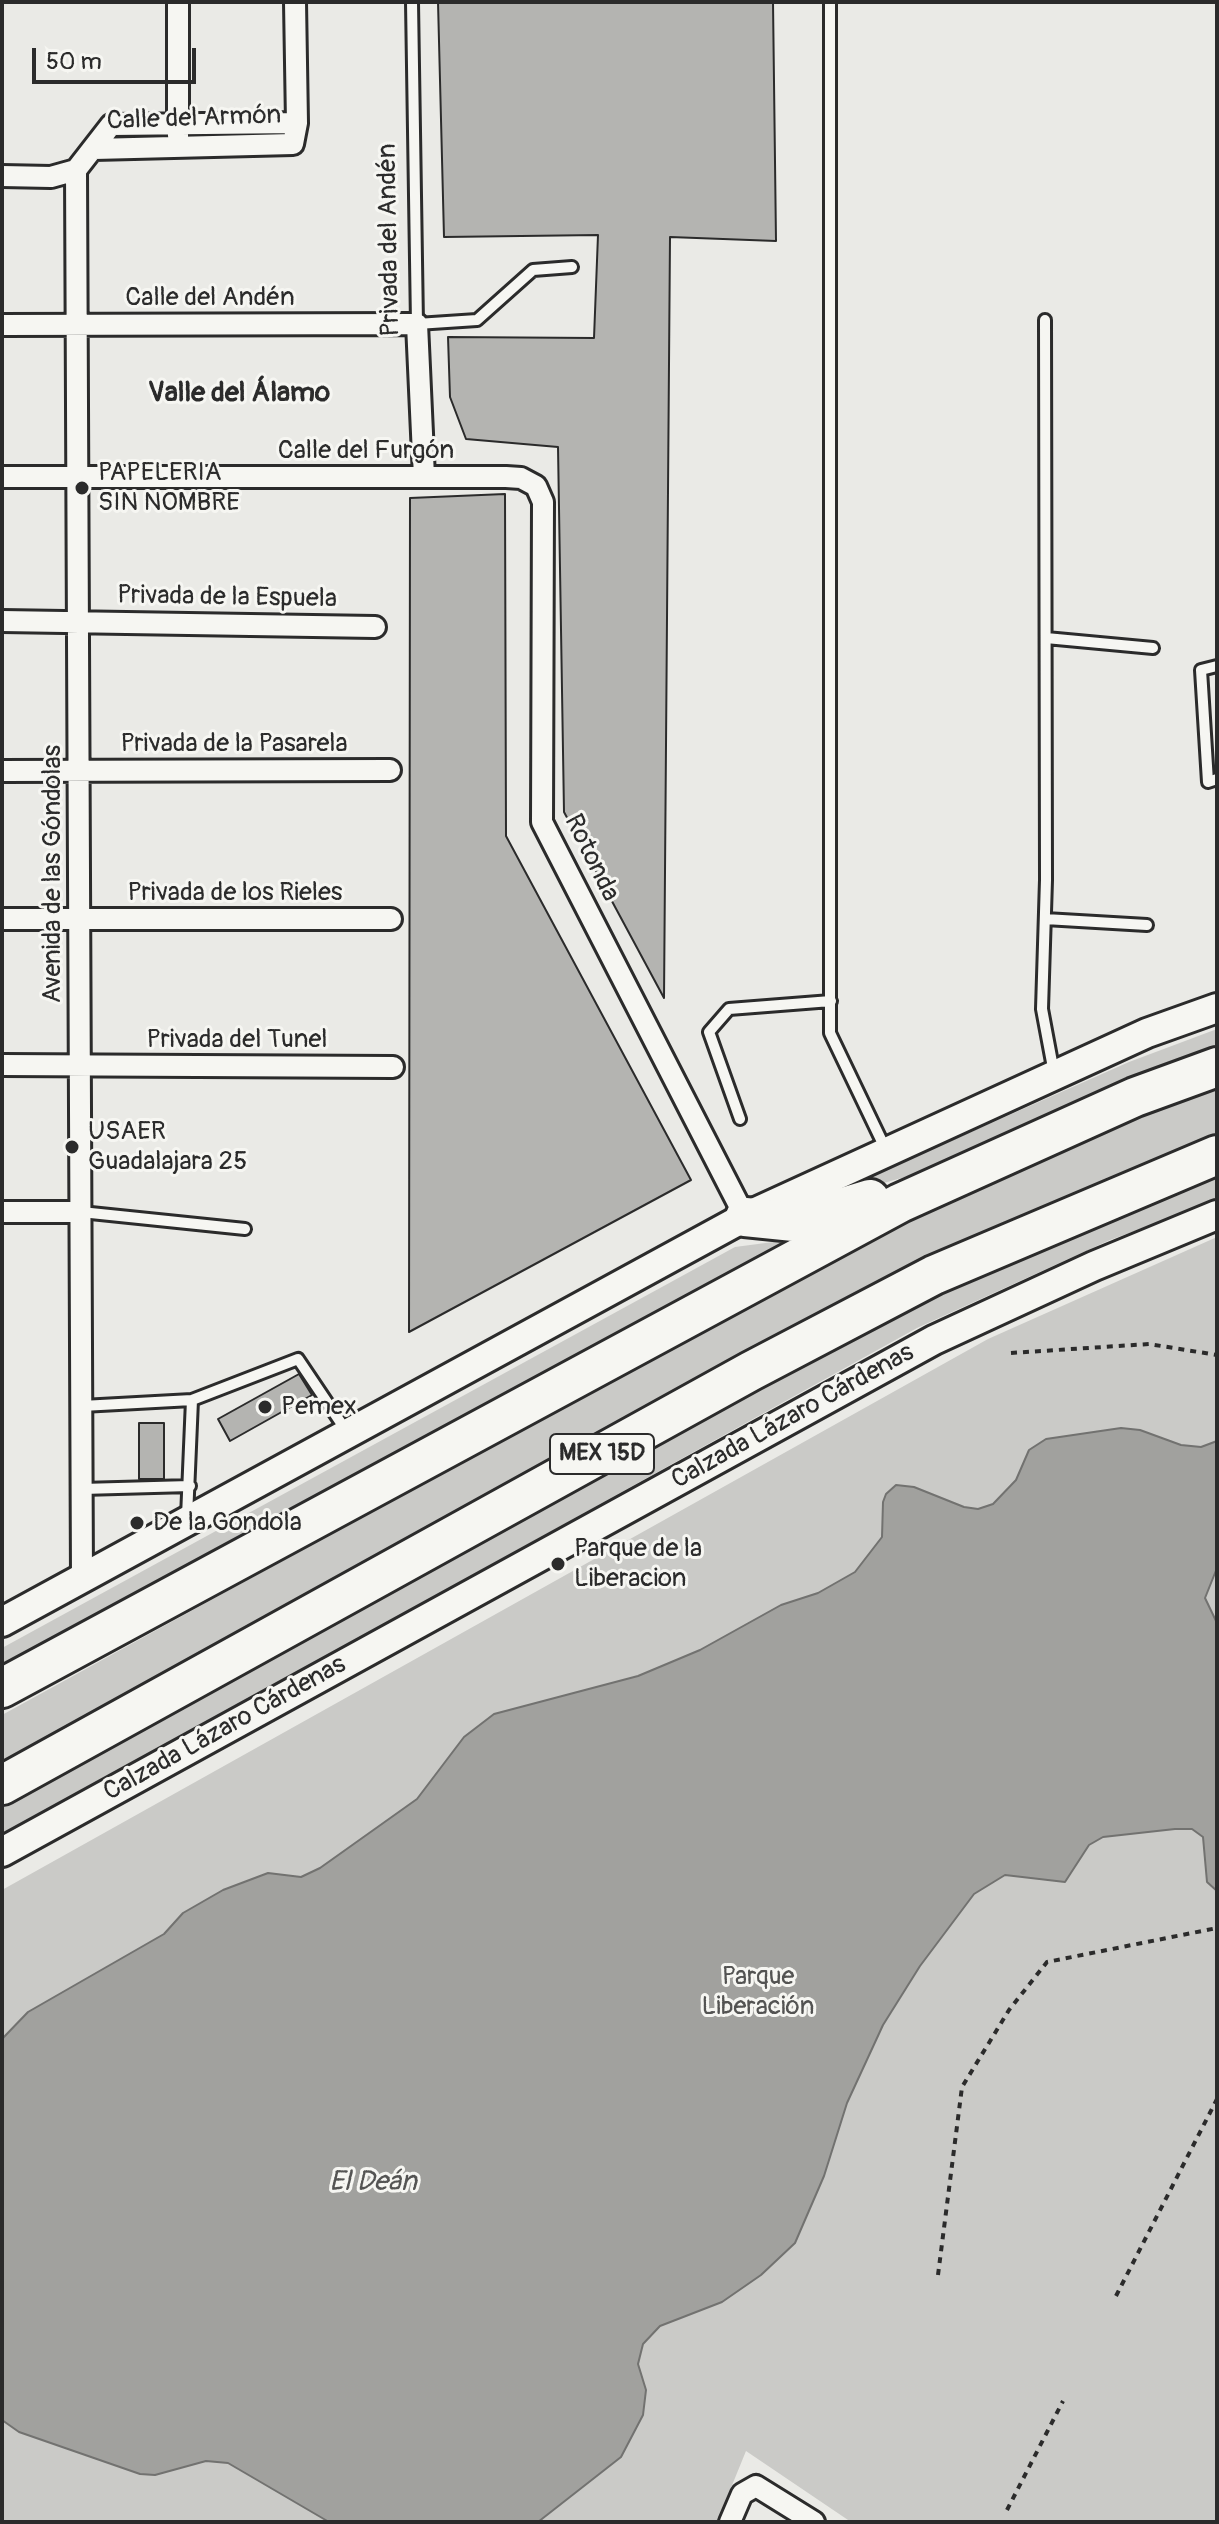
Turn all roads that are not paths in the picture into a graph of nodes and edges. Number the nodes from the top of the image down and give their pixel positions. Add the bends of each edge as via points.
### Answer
1 (178, 2) edge
2 (295, 2) edge
3 (412, 2) edge
4 (830, 2) edge
5 (178, 123) junction
6 (296, 131) junction
7 (177, 148) junction
8 (94, 149) junction
9 (76, 170) junction
10 (2, 176) edge
11 (572, 267) dead end
12 (1045, 320) dead end
13 (417, 324) junction
14 (2, 325) edge
15 (77, 325) junction
16 (2, 477) edge
17 (77, 477) junction
18 (424, 477) junction
19 (536, 486) joint
20 (2, 621) edge
21 (78, 621) junction
22 (375, 627) dead end
23 (1046, 638) junction
24 (1153, 648) dead end
25 (1217, 666) edge
26 (1217, 726) edge
27 (1205, 730) junction
28 (79, 770) junction
29 (390, 770) dead end
30 (2, 771) edge
31 (1217, 779) edge
32 (2, 919) edge
33 (79, 919) junction
34 (391, 919) dead end
35 (1045, 919) junction
36 (1147, 925) dead end
37 (831, 1001) junction
38 (1217, 1008) edge
39 (2, 1065) edge
40 (80, 1065) junction
41 (393, 1067) dead end
42 (1217, 1067) edge
43 (1054, 1075) junction
44 (740, 1119) dead end
45 (887, 1152) junction
46 (1217, 1155) edge
47 (980, 1166) junction
48 (2, 1212) edge
49 (81, 1212) junction
50 (1217, 1215) edge
51 (745, 1217) junction
52 (245, 1229) dead end
53 (192, 1400) junction
54 (82, 1406) junction
55 (347, 1432) junction
56 (190, 1486) junction
57 (82, 1489) junction
58 (187, 1519) junction
59 (82, 1577) junction
60 (2, 1622) edge
61 (2, 1688) edge
62 (2, 1785) edge
63 (2, 1852) edge
64 (730, 2522) edge
65 (814, 2522) edge

1 - 5 street
2 - 6 street
3 - 13 lane, Privada del Andén
4 - 37 lane
5 - 6 street, Calle del Armón
5 - 7 street
5 - 8 street, Calle del Armón via 111,125
6 - 7 street, Calle del Armón via 288,146
7 - 8 street, Calle del Armón
8 - 9 street, Calle del Armón
9 - 10 street via 51,177
9 - 15 street, Avenida de las Góndolas
11 - 13 lane via 533,270 477,320
12 - 23 lane
13 - 15 street, Calle del Andén
13 - 18 street, Privada del Andén
14 - 15 street, Calle del Andén
15 - 17 street, Avenida de las Góndolas
16 - 17 street, Calle del Furgón
17 - 18 street, Calle del Furgón
17 - 21 street, Avenida de las Góndolas
18 - 19 street, Calle del Furgón via 521,478
19 - 51 street, Rotonda via 543,502 542,822
20 - 21 street, Privada de la Espuela
21 - 22 street, Privada de la Espuela
21 - 28 street, Avenida de las Góndolas
23 - 24 lane
23 - 35 lane
25 - 27 lane via 1201,670
26 - 27 lane
27 - 31 lane via 1208,782
28 - 29 street, Privada de la Pasarela
28 - 30 street, Privada de la Pasarela
28 - 33 street, Avenida de las Góndolas
32 - 33 street, Privada de los Rieles
33 - 34 street, Privada de los Rieles
33 - 40 street, Avenida de las Góndolas
35 - 36 lane
35 - 43 lane via 1042,1009
37 - 44 lane via 729,1009 709,1032
37 - 45 lane via 830,1033
38 - 43 main road
39 - 40 street, Privada del Tunel
40 - 41 street, Privada del Tunel
40 - 49 street, Avenida de las Góndolas
42 - 47 highway
43 - 45 main road
45 - 51 main road
46 - 62 highway, MEX 15D via 934,1275
47 - 51 highway via 794,1222
47 - 61 highway via 796,1257
48 - 49 street
49 - 52 lane
49 - 54 street, Avenida de las Góndolas
50 - 63 main road, Calzada Lázaro Cárdenas via 934,1340
51 - 55 main road
53 - 54 lane
53 - 55 lane via 298,1359
53 - 56 lane
54 - 57 street, Avenida de las Góndolas
55 - 58 main road
56 - 57 lane
56 - 58 lane
57 - 59 street, Avenida de las Góndolas
58 - 59 main road
59 - 60 main road
64 - 65 street via 747,2488 763,2488

